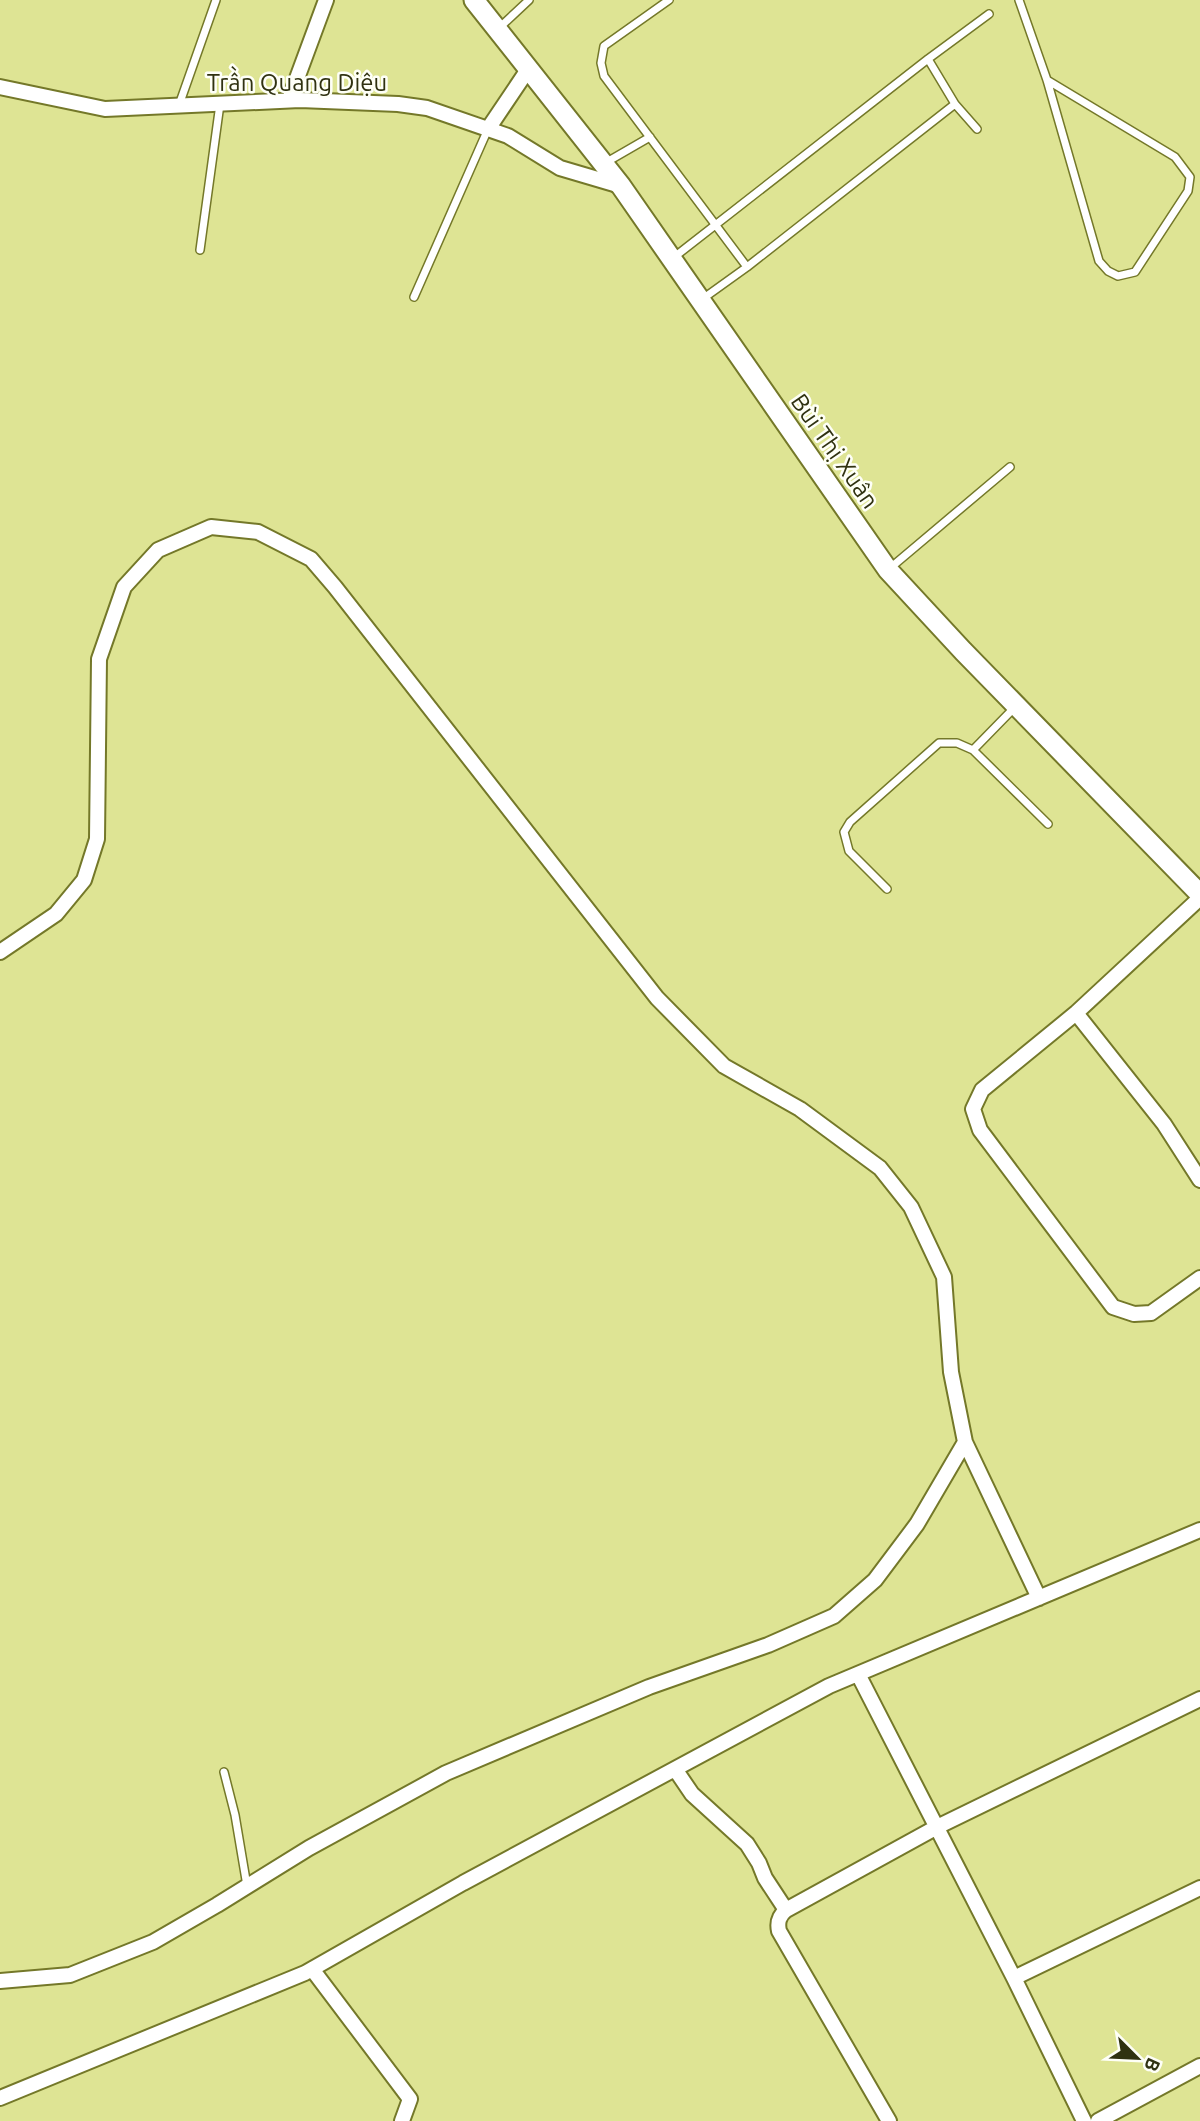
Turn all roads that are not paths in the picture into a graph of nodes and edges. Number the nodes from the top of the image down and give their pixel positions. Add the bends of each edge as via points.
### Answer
1 (216, 0) edge
2 (326, 0) edge
3 (474, 0) edge
4 (528, 0) edge
5 (669, 0) edge
6 (1019, 0) edge
7 (989, 14) dead end
8 (498, 30) junction
9 (928, 59) junction
10 (529, 68) junction
11 (1047, 80) junction
12 (0, 87) edge
13 (289, 100) junction
14 (220, 103) junction
15 (955, 104) junction
16 (178, 105) junction
17 (488, 129) junction
18 (976, 130) dead end
19 (650, 137) junction
20 (605, 164) junction
21 (621, 186) junction
22 (715, 224) junction
23 (200, 250) dead end
24 (672, 258) junction
25 (747, 267) junction
26 (414, 297) dead end
27 (701, 300) junction
28 (1010, 467) dead end
29 (888, 570) junction
30 (1017, 706) junction
31 (973, 750) junction
32 (1048, 824) dead end
33 (887, 889) dead end
34 (1200, 896) edge
35 (0, 952) edge
36 (1076, 1013) junction
37 (1200, 1180) edge
38 (1200, 1278) edge
39 (965, 1442) junction
40 (1200, 1530) edge
41 (1039, 1598) junction
42 (858, 1674) junction
43 (1200, 1699) edge
44 (675, 1769) junction
45 (224, 1772) dead end
46 (937, 1827) junction
47 (247, 1886) junction
48 (1200, 1888) edge
49 (786, 1910) junction
50 (312, 1969) junction
51 (1014, 1978) junction
52 (0, 1981) edge
53 (1200, 2066) edge
54 (0, 2098) edge
55 (401, 2121) edge
56 (889, 2121) edge
57 (1084, 2121) edge
58 (1098, 2121) edge

1 - 16 lane
2 - 13 street
3 - 8 main road, Bùi Thị Xuân
4 - 8 lane
5 - 19 lane via 610,40 601,63 604,76
6 - 11 lane
7 - 9 lane
8 - 10 main road, Bùi Thị Xuân
9 - 15 lane
9 - 22 lane
10 - 17 street
10 - 20 main road, Bùi Thị Xuân
11 - 11 lane via 1175,157 1190,177 1188,191 1135,272 1118,276 1099,261
12 - 16 street, Trần Quang Diệu via 105,109
13 - 14 street, Trần Quang Diệu
13 - 17 street, Trần Quang Diệu via 427,108
14 - 16 street, Trần Quang Diệu
14 - 23 lane
15 - 18 lane
15 - 25 lane
17 - 21 street, Trần Quang Diệu via 560,168
17 - 26 lane
19 - 20 lane
19 - 22 lane
20 - 21 main road, Bùi Thị Xuân
21 - 24 main road, Bùi Thị Xuân
22 - 24 lane
22 - 25 lane
24 - 27 main road, Bùi Thị Xuân
25 - 27 lane
27 - 29 main road, Bùi Thị Xuân
28 - 29 lane
29 - 30 main road, Bùi Thị Xuân
30 - 31 lane
30 - 34 main road, Bùi Thị Xuân
31 - 32 lane
31 - 33 lane via 957,743 939,743 850,822 844,832 849,851
34 - 36 street
35 - 39 street via 55,914 84,880 97,839 99,659 124,587 158,550 211,527 258,532 310,559 335,587 676,1018 723,1066 800,1109 880,1168 911,1207 944,1277 951,1372
36 - 37 street via 1164,1124
36 - 38 street via 982,1090 973,1109 980,1130 1113,1307 1134,1314 1151,1313
39 - 41 street
39 - 47 street via 917,1524 875,1580 834,1616 649,1687 446,1773
40 - 41 street
41 - 42 street
42 - 44 street
42 - 46 street
43 - 46 street
44 - 49 street via 692,1794 747,1844
44 - 50 street
45 - 47 lane
46 - 49 street
46 - 51 street
47 - 52 street via 153,1942 71,1975
48 - 51 street
49 - 56 street via 779,1931
50 - 54 street
50 - 55 street via 410,2099
51 - 57 street
53 - 58 street

